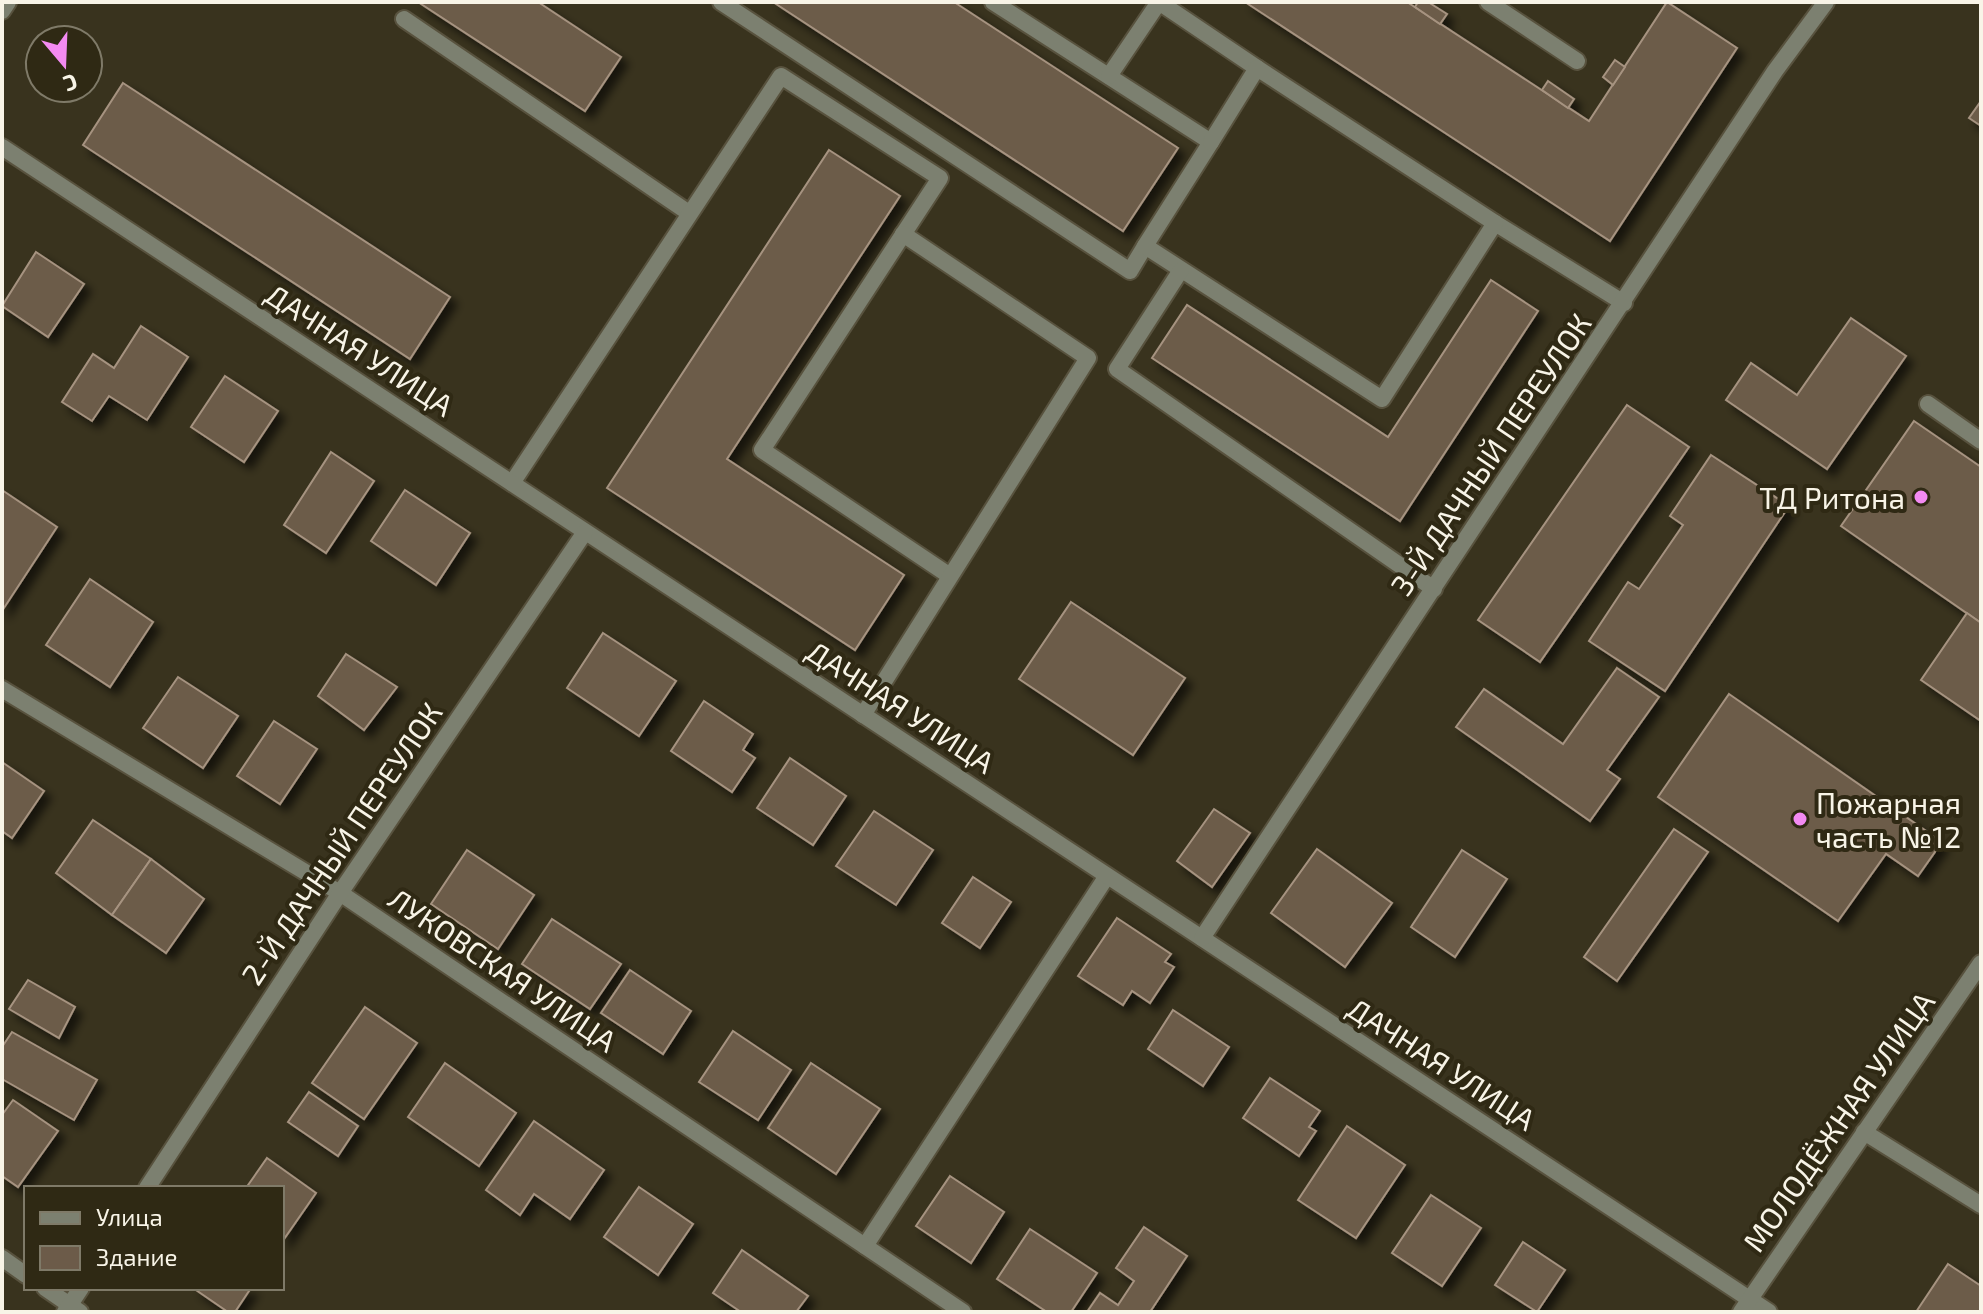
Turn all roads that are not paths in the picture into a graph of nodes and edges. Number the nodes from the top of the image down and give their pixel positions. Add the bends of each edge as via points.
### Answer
1 (8, 2) edge
2 (721, 2) edge
3 (993, 2) edge
4 (1159, 2) edge
5 (1488, 2) edge
6 (1826, 2) edge
7 (2, 11) edge
8 (404, 19) dead end
9 (1577, 61) dead end
10 (1257, 68) junction
11 (1109, 76) junction
12 (1211, 142) junction
13 (2, 147) edge
14 (689, 213) junction
15 (1495, 223) junction
16 (903, 234) junction
17 (1145, 246) junction
18 (1181, 270) junction
19 (1624, 303) junction
20 (1928, 404) dead end
21 (1981, 441) edge
22 (512, 483) junction
23 (585, 532) junction
24 (950, 576) junction
25 (1434, 589) junction
26 (2, 689) edge
27 (863, 715) junction
28 (1107, 876) junction
29 (340, 893) junction
30 (1202, 938) junction
31 (1978, 974) edge
32 (1864, 1132) junction
33 (148, 1186) edge
34 (1981, 1205) edge
35 (865, 1246) junction
36 (2, 1258) edge
37 (24, 1274) edge
38 (47, 1290) edge
39 (80, 1290) edge
40 (1745, 1305) edge
41 (72, 1310) edge
42 (963, 1312) edge
43 (1769, 1312) edge

1 - 7 street
2 - 17 street via 1130,271
3 - 11 street
4 - 10 street
4 - 11 street
5 - 9 street
6 - 19 street, 3-Й ДАЧНЫЙ ПЕРЕУЛОК
8 - 14 street
10 - 12 street
10 - 15 street
11 - 12 street
12 - 17 street
13 - 22 street, ДАЧНАЯ УЛИЦА
14 - 16 street via 781,76 940,178
14 - 22 street
15 - 18 street via 1382,399
15 - 19 street
16 - 24 street via 1088,358
16 - 24 street via 762,450
17 - 18 street
18 - 25 street via 1117,369
19 - 25 street, 3-Й ДАЧНЫЙ ПЕРЕУЛОК
20 - 21 street
22 - 23 street, ДАЧНАЯ УЛИЦА
23 - 27 street, ДАЧНАЯ УЛИЦА
23 - 29 street, 2-Й ДАЧНЫЙ ПЕРЕУЛОК
24 - 27 street
25 - 30 street, 3-Й ДАЧНЫЙ ПЕРЕУЛОК
26 - 29 street, ЛУКОВСКАЯ УЛИЦА
27 - 28 street, ДАЧНАЯ УЛИЦА
28 - 30 street, ДАЧНАЯ УЛИЦА
28 - 35 street
29 - 33 street, 2-Й ДАЧНЫЙ ПЕРЕУЛОК
29 - 35 street, ЛУКОВСКАЯ УЛИЦА
30 - 40 street, ДАЧНАЯ УЛИЦА
31 - 32 street, МОЛОДЁЖНАЯ УЛИЦА
32 - 34 street
32 - 40 street, МОЛОДЁЖНАЯ УЛИЦА
35 - 42 street, ЛУКОВСКАЯ УЛИЦА
36 - 37 street
38 - 41 street
39 - 41 street
40 - 43 street, ДАЧНАЯ УЛИЦА

